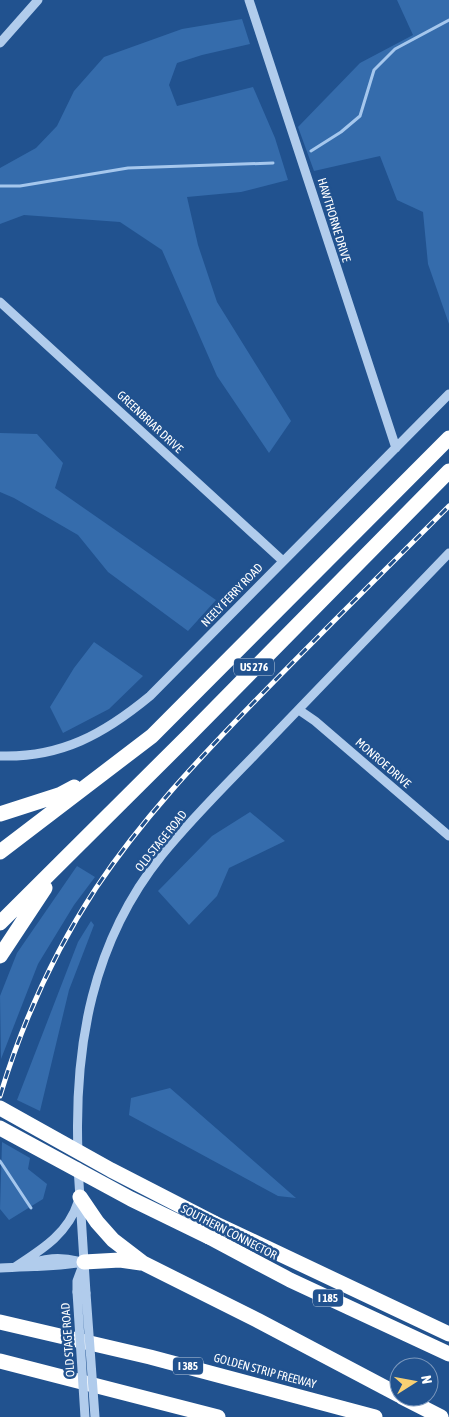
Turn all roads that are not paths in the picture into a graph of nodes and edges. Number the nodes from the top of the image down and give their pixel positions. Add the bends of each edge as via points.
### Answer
1 (38, 0) edge
2 (249, 0) edge
3 (0, 43) edge
4 (0, 302) edge
5 (449, 394) edge
6 (449, 438) edge
7 (396, 448) junction
8 (449, 471) edge
9 (449, 553) edge
10 (283, 560) junction
11 (298, 710) junction
12 (0, 756) edge
13 (127, 756) junction
14 (0, 814) edge
15 (449, 836) edge
16 (0, 852) edge
17 (61, 864) junction
18 (0, 922) edge
19 (0, 956) edge
20 (0, 1108) edge
21 (0, 1128) edge
22 (80, 1197) junction
23 (84, 1262) junction
24 (143, 1263) junction
25 (15, 1267) junction
26 (0, 1268) edge
27 (82, 1292) junction
28 (0, 1322) edge
29 (449, 1334) edge
30 (449, 1354) edge
31 (0, 1361) edge
32 (389, 1390) edge
33 (421, 1407) edge
34 (85, 1417) edge
35 (95, 1417) edge
36 (218, 1417) edge
37 (375, 1417) edge
38 (441, 1417) edge

1 - 3 street
2 - 7 street, HAWTHORNE DRIVE
4 - 10 street, GREENBRIAR DRIVE
5 - 7 street, NEELY FERRY ROAD
6 - 13 highway, US 276 via 152,736
7 - 10 street, NEELY FERRY ROAD
8 - 17 highway, US 276
9 - 11 street, OLD STAGE ROAD
10 - 12 street, NEELY FERRY ROAD via 150,696 114,725 88,739 54,750
11 - 15 street, MONROE DRIVE
11 - 22 street, OLD STAGE ROAD via 162,855 117,929 95,986 81,1050 76,1112
13 - 14 highway via 59,795
13 - 16 highway, US 276
17 - 18 highway, US 276
17 - 19 highway
20 - 29 highway, SOUTHERN CONNECTOR / I 185, bridge via 214,1223
21 - 30 highway, SOUTHERN CONNECTOR / I 185, bridge via 290,1280
22 - 23 street, OLD STAGE ROAD
22 - 24 highway via 113,1240
22 - 25 street via 71,1216 50,1244
23 - 24 highway via 120,1260
23 - 25 street via 37,1260 28,1266
23 - 27 street, OLD STAGE ROAD
24 - 32 highway
25 - 26 street
27 - 34 street, OLD STAGE ROAD, bridge
27 - 35 street, OLD STAGE ROAD, bridge
28 - 37 highway, GOLDEN STRIP FREEWAY / I 385 via 150,1356
31 - 36 highway
33 - 38 highway

